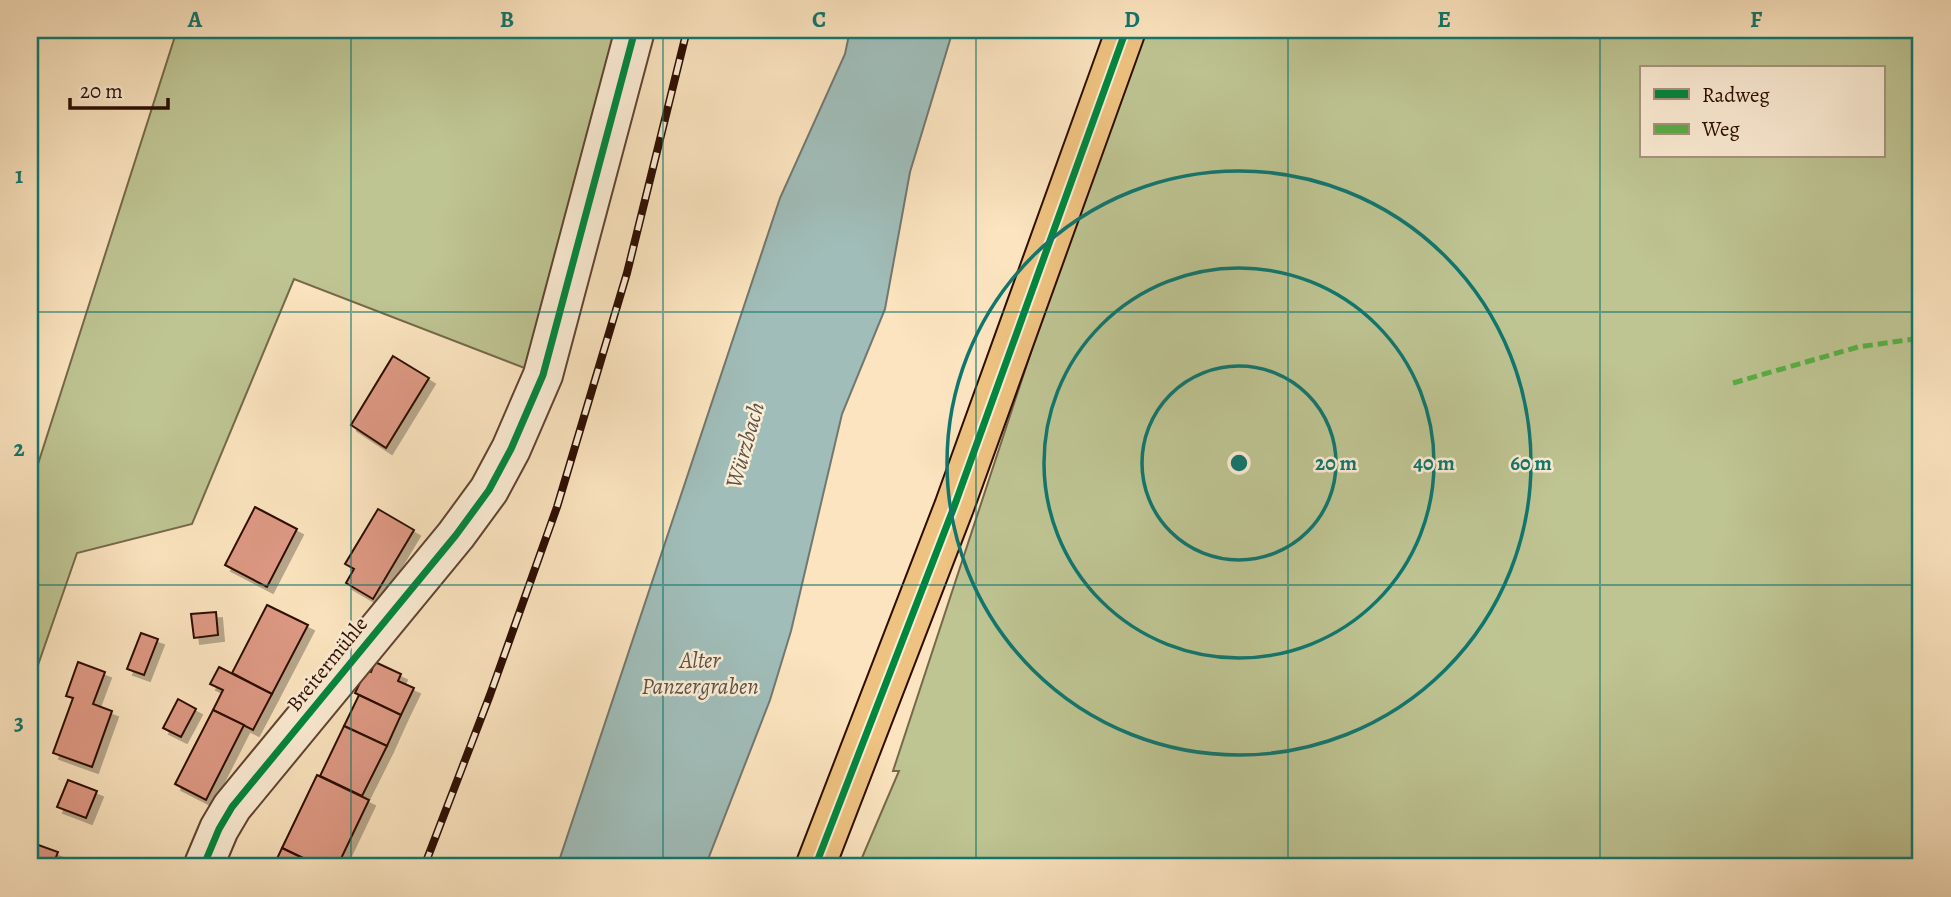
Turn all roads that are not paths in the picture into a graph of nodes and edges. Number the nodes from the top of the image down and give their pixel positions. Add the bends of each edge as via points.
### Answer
1 (635, 30) edge
2 (1126, 30) edge
3 (203, 867) edge
4 (815, 867) edge

1 - 3 street, Breitermühle via 544,375 511,449 489,490 456,535 232,807
2 - 4 main road via 959,494

